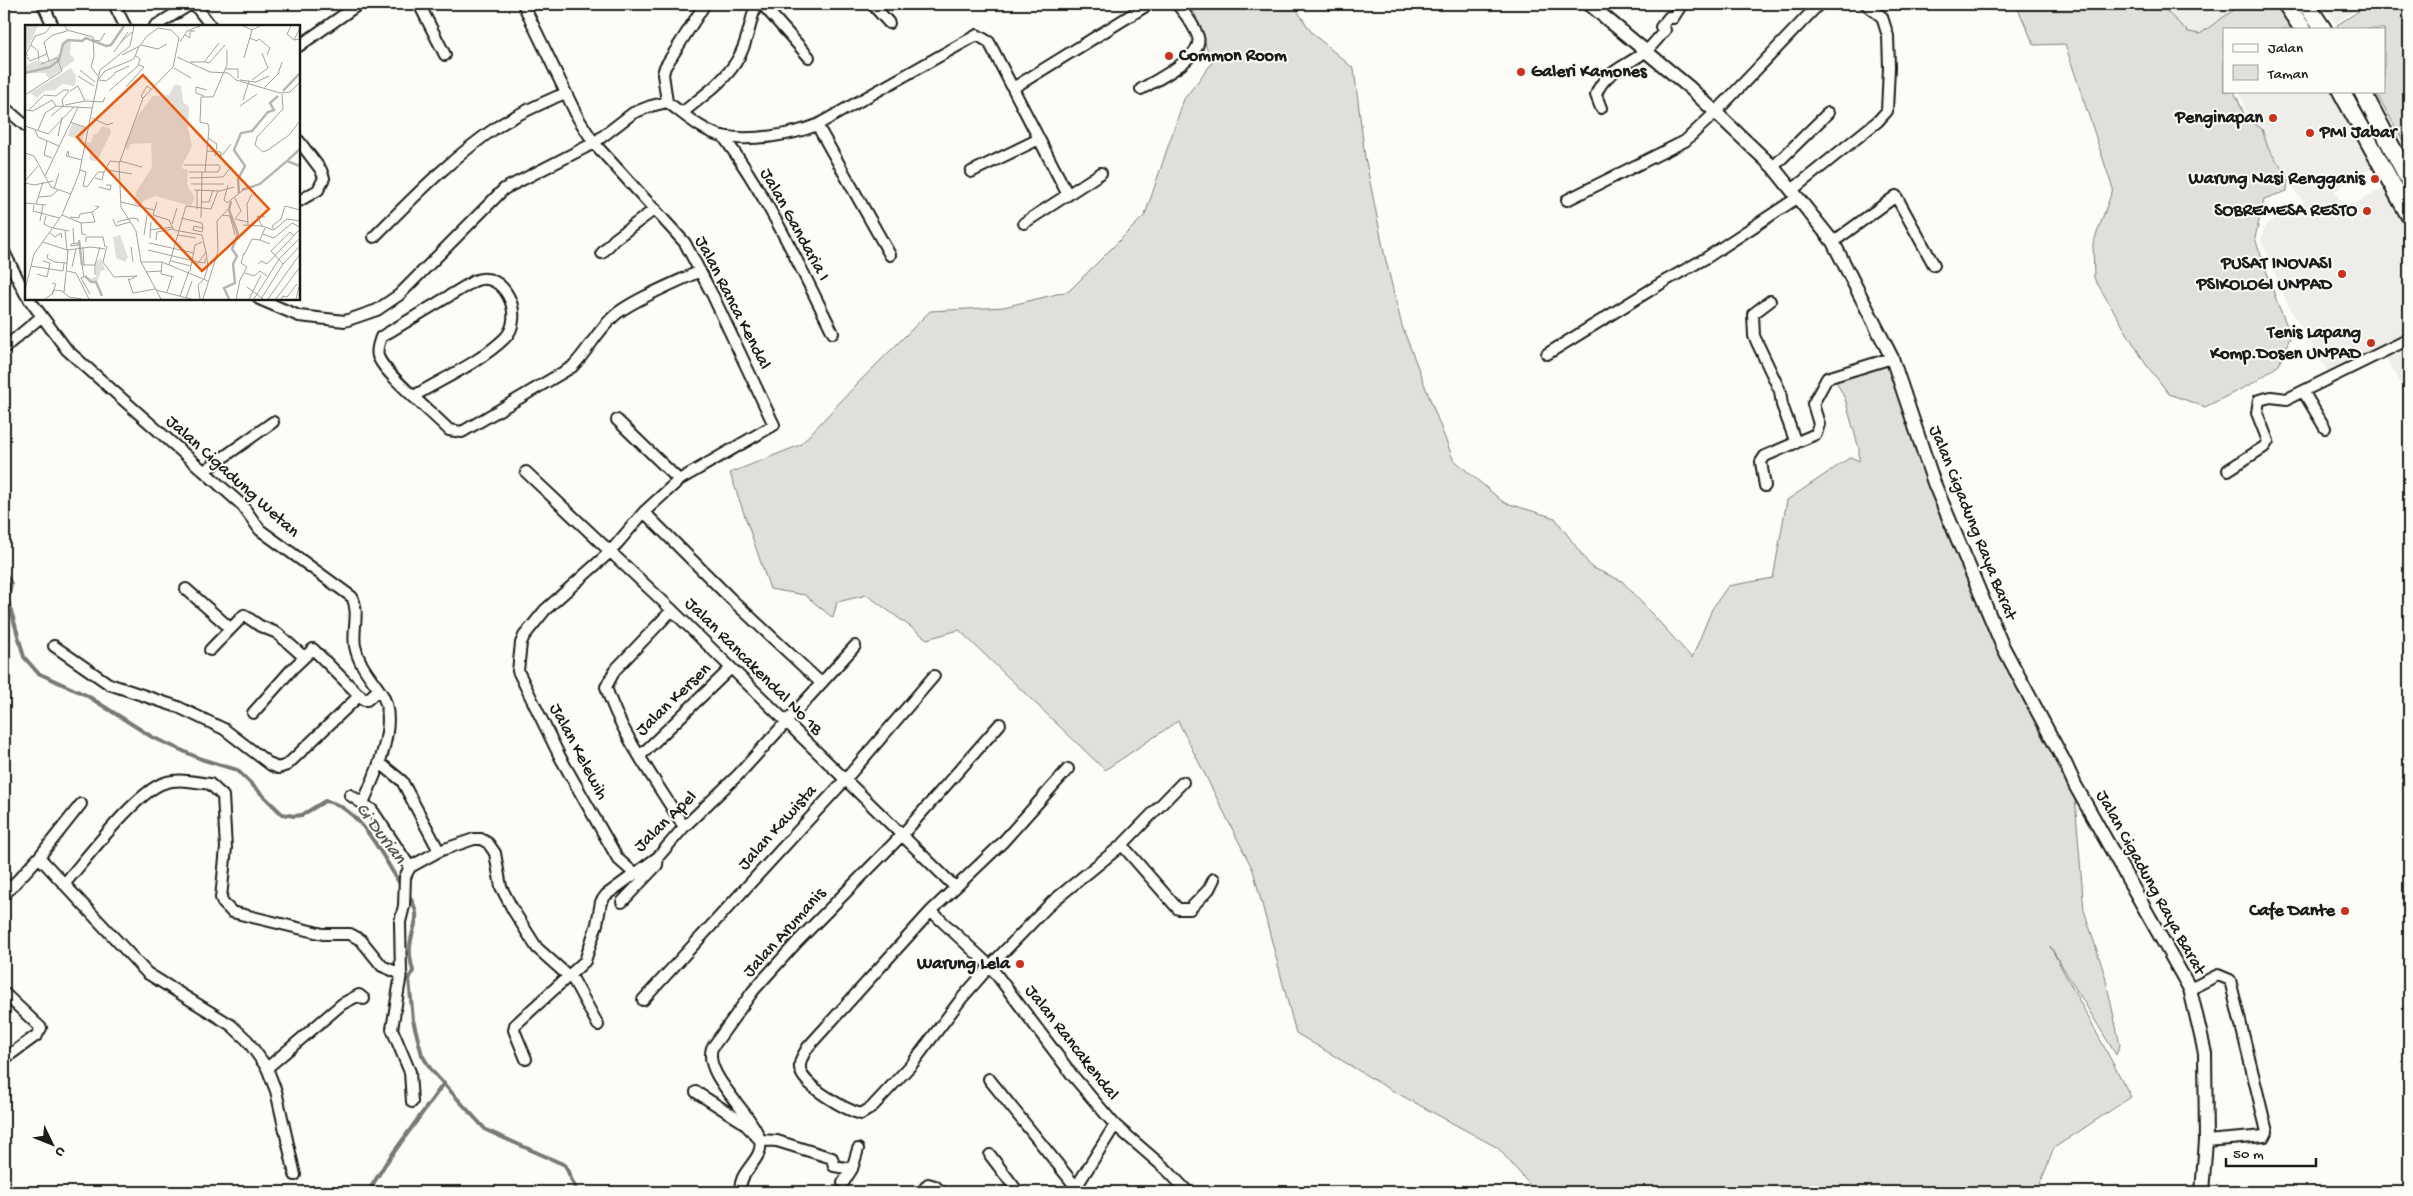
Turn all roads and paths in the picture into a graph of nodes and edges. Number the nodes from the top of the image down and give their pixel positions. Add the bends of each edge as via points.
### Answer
1 (44, 4) edge
2 (114, 4) edge
3 (192, 4) edge
4 (359, 4) edge
5 (418, 4) edge
6 (523, 4) edge
7 (705, 4) edge
8 (756, 4) edge
9 (762, 4) edge
10 (872, 4) edge
11 (1149, 4) edge
12 (1177, 4) edge
13 (1589, 4) edge
14 (1682, 4) edge
15 (1819, 4) edge
16 (1866, 4) edge
17 (2286, 4) edge
18 (2306, 4) edge
19 (889, 23) dead end
20 (53, 25) edge
21 (124, 25) edge
22 (157, 25) edge
23 (210, 25) edge
24 (2302, 28) edge
25 (2322, 28) edge
26 (300, 45) edge
27 (1647, 50) junction
28 (445, 55) dead end
29 (809, 57) dead end
30 (1012, 88) junction
31 (1141, 89) dead end
32 (565, 92) junction
33 (2342, 92) edge
34 (2362, 92) edge
35 (667, 102) junction
36 (4, 107) edge
37 (1601, 108) dead end
38 (1716, 112) junction
39 (1828, 112) dead end
40 (682, 113) junction
41 (25, 125) edge
42 (817, 125) junction
43 (723, 136) junction
44 (1038, 139) junction
45 (300, 143) edge
46 (594, 143) junction
47 (1773, 167) junction
48 (971, 172) dead end
49 (1101, 173) dead end
50 (2405, 185) edge
51 (1794, 194) junction
52 (1068, 195) junction
53 (300, 200) edge
54 (1566, 200) dead end
55 (654, 209) junction
56 (2409, 215) edge
57 (1024, 223) dead end
58 (374, 237) dead end
59 (1833, 242) junction
60 (602, 253) dead end
61 (890, 255) dead end
62 (5, 256) edge
63 (1934, 265) dead end
64 (700, 271) junction
65 (25, 292) edge
66 (30, 300) edge
67 (261, 300) edge
68 (1770, 301) dead end
69 (41, 316) junction
70 (833, 333) dead end
71 (2409, 339) edge
72 (4, 348) edge
73 (1547, 354) dead end
74 (1892, 358) junction
75 (2303, 391) junction
76 (414, 396) junction
77 (616, 420) dead end
78 (273, 422) dead end
79 (2325, 428) dead end
80 (1796, 443) junction
81 (2228, 470) dead end
82 (204, 471) junction
83 (526, 472) dead end
84 (679, 480) junction
85 (1765, 486) dead end
86 (644, 512) junction
87 (610, 552) junction
88 (186, 589) dead end
89 (672, 610) junction
90 (230, 628) junction
91 (524, 636) joint
92 (54, 646) dead end
93 (855, 646) dead end
94 (210, 650) dead end
95 (304, 657) junction
96 (730, 668) junction
97 (934, 676) dead end
98 (820, 682) junction
99 (378, 690) junction
100 (360, 695) junction
101 (253, 713) dead end
102 (786, 723) junction
103 (1000, 724) dead end
104 (640, 756) junction
105 (380, 763) junction
106 (1068, 769) dead end
107 (845, 780) junction
108 (1183, 782) dead end
109 (350, 795) dead end
110 (363, 803) junction
111 (81, 804) dead end
112 (684, 827) junction
113 (902, 834) junction
114 (1122, 845) junction
115 (439, 851) junction
116 (40, 857) junction
117 (658, 857) junction
118 (408, 868) junction
119 (634, 874) junction
120 (1214, 879) dead end
121 (65, 883) junction
122 (955, 887) junction
123 (4, 895) edge
124 (622, 902) dead end
125 (930, 912) junction
126 (990, 966) junction
127 (401, 974) junction
128 (568, 974) junction
129 (2190, 989) junction
130 (4, 993) edge
131 (364, 998) dead end
132 (643, 1000) dead end
133 (598, 1025) dead end
134 (4, 1059) edge
135 (526, 1059) dead end
136 (267, 1068) junction
137 (990, 1079) dead end
138 (696, 1092) dead end
139 (412, 1102) dead end
140 (1115, 1125) junction
141 (760, 1140) junction
142 (2206, 1142) junction
143 (858, 1149) dead end
144 (990, 1155) dead end
145 (852, 1169) junction
146 (295, 1175) dead end
147 (842, 1183) dead end
148 (1075, 1190) edge
149 (739, 1191) edge
150 (922, 1192) edge
151 (941, 1192) edge
152 (1018, 1192) edge
153 (1188, 1192) edge
154 (2202, 1192) edge

1 - 20 street
2 - 21 street
3 - 22 street
3 - 23 street
4 - 26 street
5 - 28 street
6 - 32 street, Jalan Ranca Kendal
7 - 35 street via 665,67
8 - 40 street via 736,62 728,73
9 - 29 street
10 - 19 street
11 - 30 street
12 - 31 street via 1193,25 1199,38 1198,46 1175,69
13 - 27 street, Jalan Cigadung Raya Barat
14 - 27 street via 1673,18 1669,17 1661,27 1665,30
15 - 38 street
16 - 51 street via 1882,17 1888,36 1886,111
17 - 24 main road
18 - 25 main road
27 - 37 street via 1598,86 1596,95
27 - 38 street, Jalan Cigadung Raya Barat
30 - 42 street via 989,42 977,35
30 - 44 street
32 - 46 street, Jalan Ranca Kendal
32 - 58 street via 488,133 426,185
33 - 50 main road
34 - 50 main road
35 - 40 street
35 - 46 street via 634,114
36 - 41 street
38 - 47 street, Jalan Cigadung Raya Barat
38 - 54 street via 1685,141
39 - 47 street
40 - 43 street via 703,128
42 - 43 street via 788,135
42 - 61 street
43 - 70 street, Jalan Gandaria I via 797,260
44 - 48 street
44 - 52 street
45 - 53 street via 324,178 318,190
46 - 55 street, Jalan Ranca Kendal
46 - 67 street via 504,189 399,295 377,310 345,321 299,316
47 - 51 street, Jalan Cigadung Raya Barat
49 - 52 street
50 - 56 main road
51 - 59 street, Jalan Cigadung Raya Barat
51 - 73 street via 1706,258
52 - 57 street
55 - 60 street
55 - 64 street, Jalan Ranca Kendal via 685,243
59 - 63 street via 1896,196
59 - 74 street, Jalan Cigadung Raya Barat
62 - 65 street
64 - 76 street via 621,311 598,333 572,367 462,432 449,430
64 - 84 street, Jalan Ranca Kendal via 774,424
66 - 69 street, Jalan Cigadung Wetan
68 - 80 street via 1753,314 1754,336 1780,391
69 - 72 street
69 - 82 street, Jalan Cigadung Wetan via 67,350
71 - 75 street
74 - 80 street via 1827,378 1813,404 1818,430
74 - 129 street, Jalan Cigadung Raya Barat via 1934,483 2002,645 2075,785
75 - 79 street
75 - 81 street via 2286,399 2271,397 2259,400 2257,413 2268,442
76 - 76 street via 382,364 377,352 381,337 474,280 482,277 496,281 515,312 513,327 506,337 481,357
77 - 84 street
78 - 82 street
80 - 85 street via 1762,459
82 - 99 street, Jalan Cigadung Wetan via 242,505 260,530 352,598 356,606 354,634 357,654 364,671
83 - 87 street, Jalan Rancakendal No 1B
84 - 86 street, Jalan Ranca Kendal
86 - 87 street, Jalan Ranca Kendal
86 - 98 street
87 - 89 street, Jalan Rancakendal No 1B
87 - 91 street, Jalan Ranca Kendal via 546,610
88 - 90 street
89 - 96 street, Jalan Rancakendal No 1B
89 - 104 street via 615,670 606,686
90 - 94 street
90 - 95 street via 240,617 247,615 260,626 277,633
91 - 119 street, Jalan Kelewih via 518,671 583,799 618,858
92 - 100 street via 109,684 178,707 224,729 278,768 286,765
93 - 98 street, Jalan Apel
95 - 100 street via 310,651 317,651
95 - 101 street
96 - 102 street, Jalan Rancakendal No 1B
96 - 104 street, Jalan Kersen
97 - 107 street, Jalan Kawista
98 - 102 street, Jalan Apel
99 - 100 street via 367,700
99 - 105 street, Jalan Cigadung Wetan via 387,712
102 - 107 street, Jalan Rancakendal No 1B
102 - 112 street, Jalan Apel
103 - 113 street, Jalan Arumanis
104 - 112 street
105 - 110 street, Jalan Cigadung Wetan
105 - 115 street via 402,781
106 - 122 street via 1002,843
107 - 113 street, Jalan Rancakendal No 1B
107 - 132 street, Jalan Kawista
108 - 114 street
109 - 110 street
110 - 118 street via 380,821
111 - 116 street
112 - 117 street, Jalan Apel
113 - 122 street, Jalan Rancakendal No 1B
113 - 141 street, Jalan Arumanis via 753,991 712,1048 709,1056 714,1070 742,1108
114 - 120 street via 1178,909 1190,909
114 - 126 street via 1052,902
115 - 118 street
115 - 128 street via 474,839 488,843 494,853 501,888 513,910 537,948
116 - 121 street
116 - 123 street
117 - 119 street, Jalan Apel
117 - 124 street via 657,865
118 - 127 street via 404,877 400,922
119 - 128 street, Jalan Apel via 601,902 585,961
121 - 127 street via 134,803 153,787 166,782 210,784 223,796 226,848 223,903 232,912 323,934 350,934 361,940 382,966
121 - 136 street via 147,973 231,1025 247,1040
122 - 125 street
125 - 126 street, Jalan Rancakendal
125 - 126 street via 808,1047 800,1061 800,1070 810,1083 849,1111 866,1112 912,1064
126 - 140 street, Jalan Rancakendal via 1073,1076
127 - 139 street via 392,1029 410,1072
128 - 133 street
128 - 135 street, Jalan Apel via 515,1025
129 - 142 street, Jalan Cigadung Raya Barat via 2205,1053
129 - 142 street via 2218,976 2230,980 2267,1132 2265,1136
130 - 134 street via 40,1028 36,1035
131 - 136 street via 359,996 342,1004
136 - 146 street via 276,1092
137 - 148 street
138 - 141 street via 743,1122
140 - 148 street
140 - 153 street, Jalan Rancakendal
141 - 145 street via 785,1143 832,1158 834,1166
141 - 149 street via 757,1155 742,1178
142 - 154 street, Jalan Cigadung Raya Barat
143 - 145 street
144 - 152 street
145 - 147 street
150 - 151 street via 928,1184

